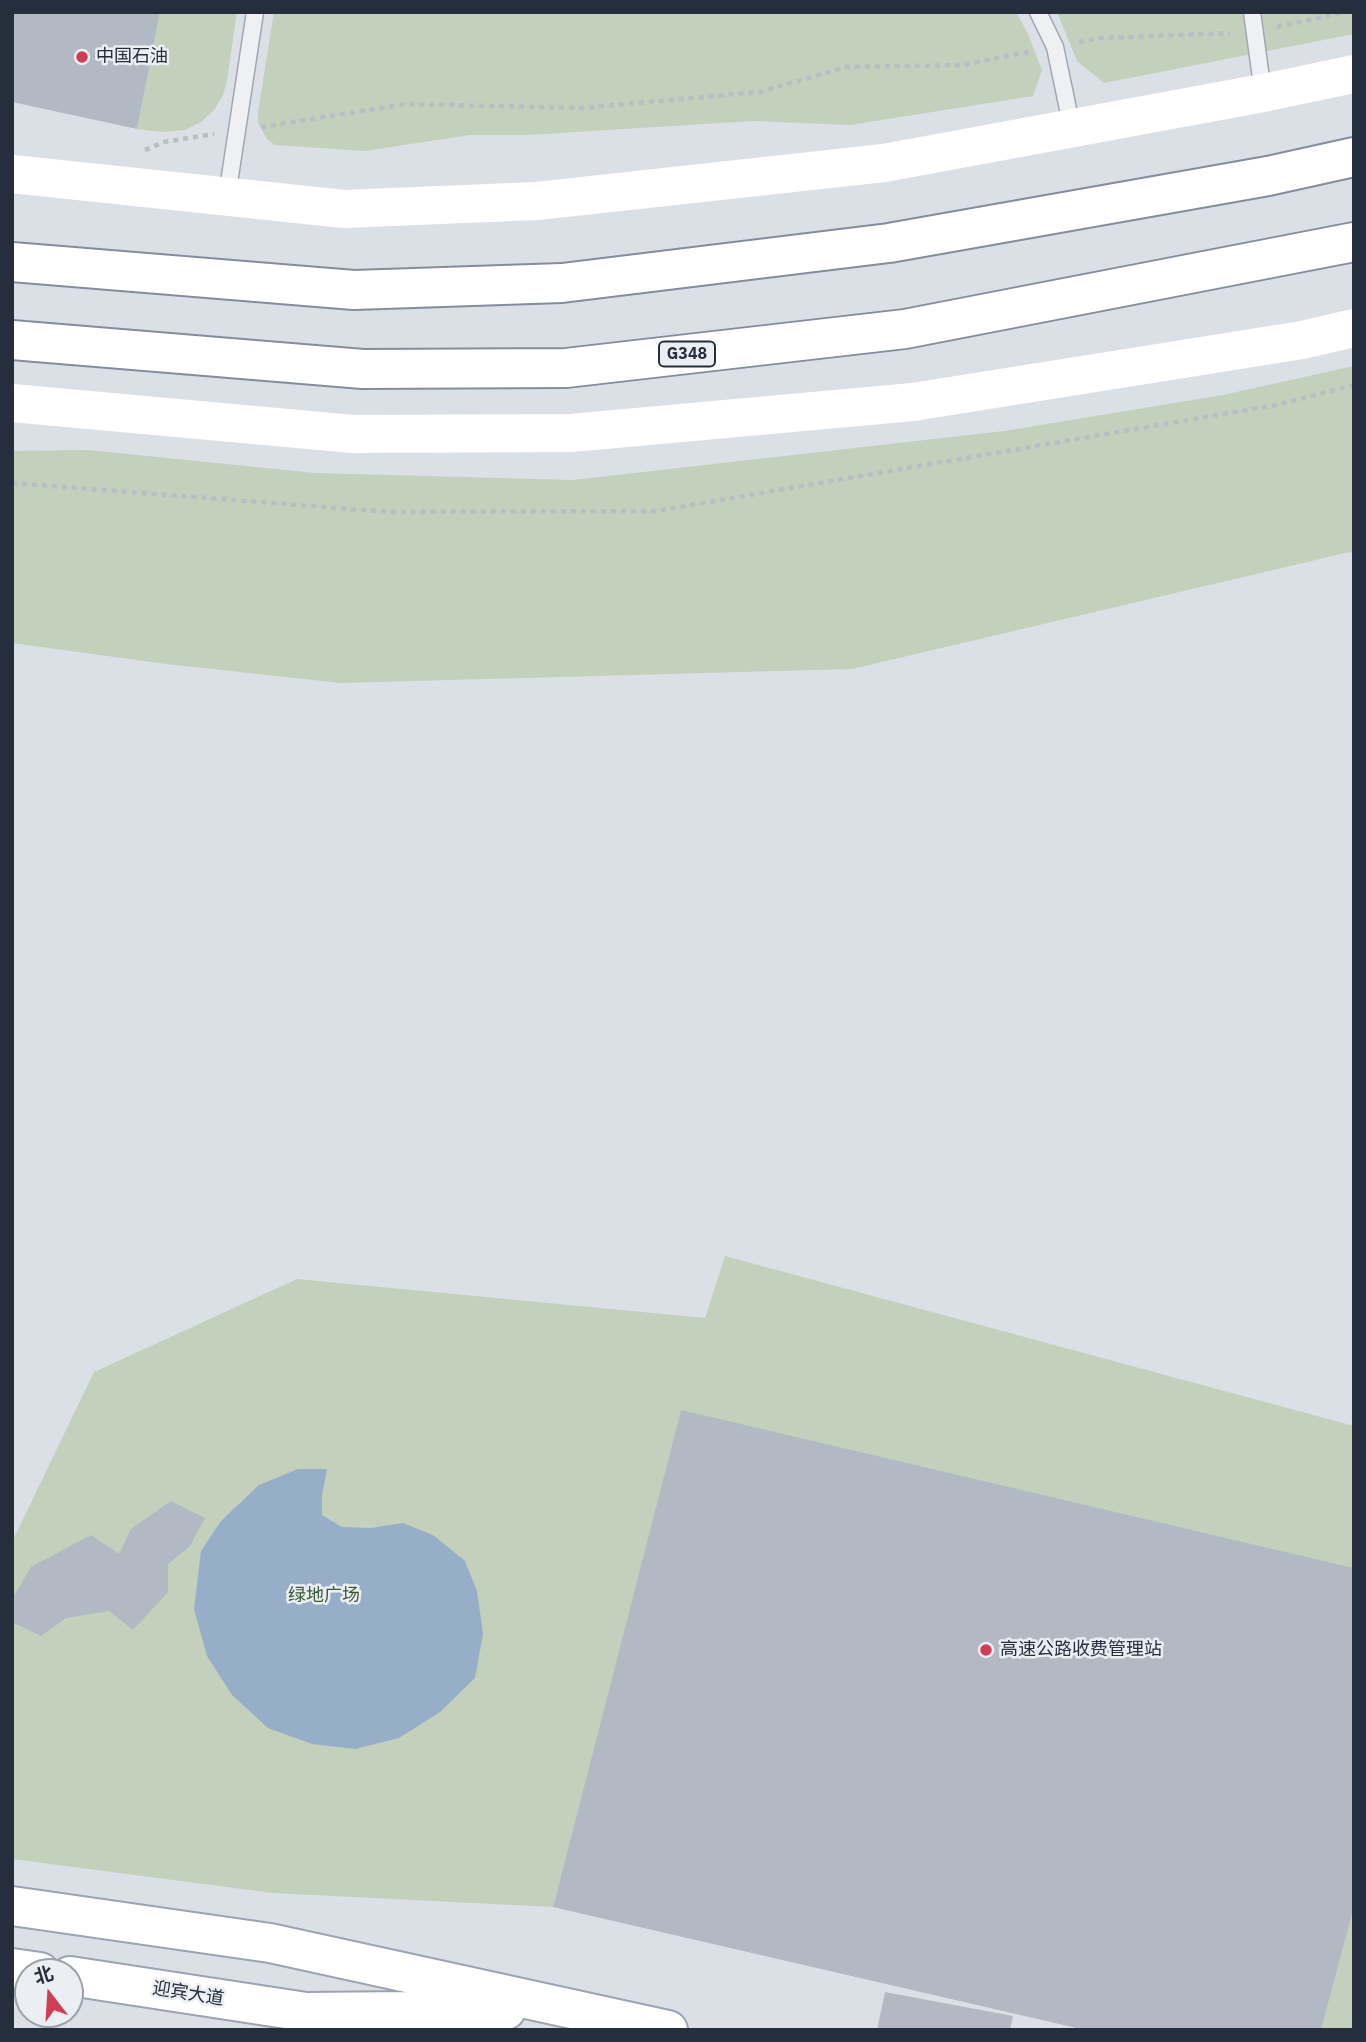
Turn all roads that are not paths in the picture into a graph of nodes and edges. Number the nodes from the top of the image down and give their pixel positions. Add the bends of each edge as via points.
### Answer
1 (255, 12) edge
2 (1038, 12) edge
3 (1251, 12) edge
4 (1354, 74) edge
5 (1354, 86) edge
6 (1263, 93) junction
7 (1072, 128) junction
8 (1354, 157) edge
9 (12, 174) edge
10 (227, 196) junction
11 (1354, 242) edge
12 (12, 262) edge
13 (1354, 321) edge
14 (1354, 328) edge
15 (12, 340) edge
16 (1302, 340) junction
17 (12, 403) edge
18 (12, 1906) edge
19 (84, 1978) edge
20 (576, 2009) junction
21 (668, 2030) edge

1 - 10 lane
2 - 7 lane via 1055,47
3 - 6 lane
4 - 6 main road
5 - 6 main road
6 - 7 main road
7 - 10 main road via 884,163 537,201 344,209
8 - 12 main road via 888,243 562,283 354,290
9 - 10 main road
11 - 15 main road, G348 via 905,329 566,368 363,369
13 - 16 main road
14 - 16 main road
16 - 17 main road via 913,402 571,433 353,434
18 - 20 main road via 270,1943
19 - 20 main road, 迎宾大道 via 306,2012
20 - 21 main road

